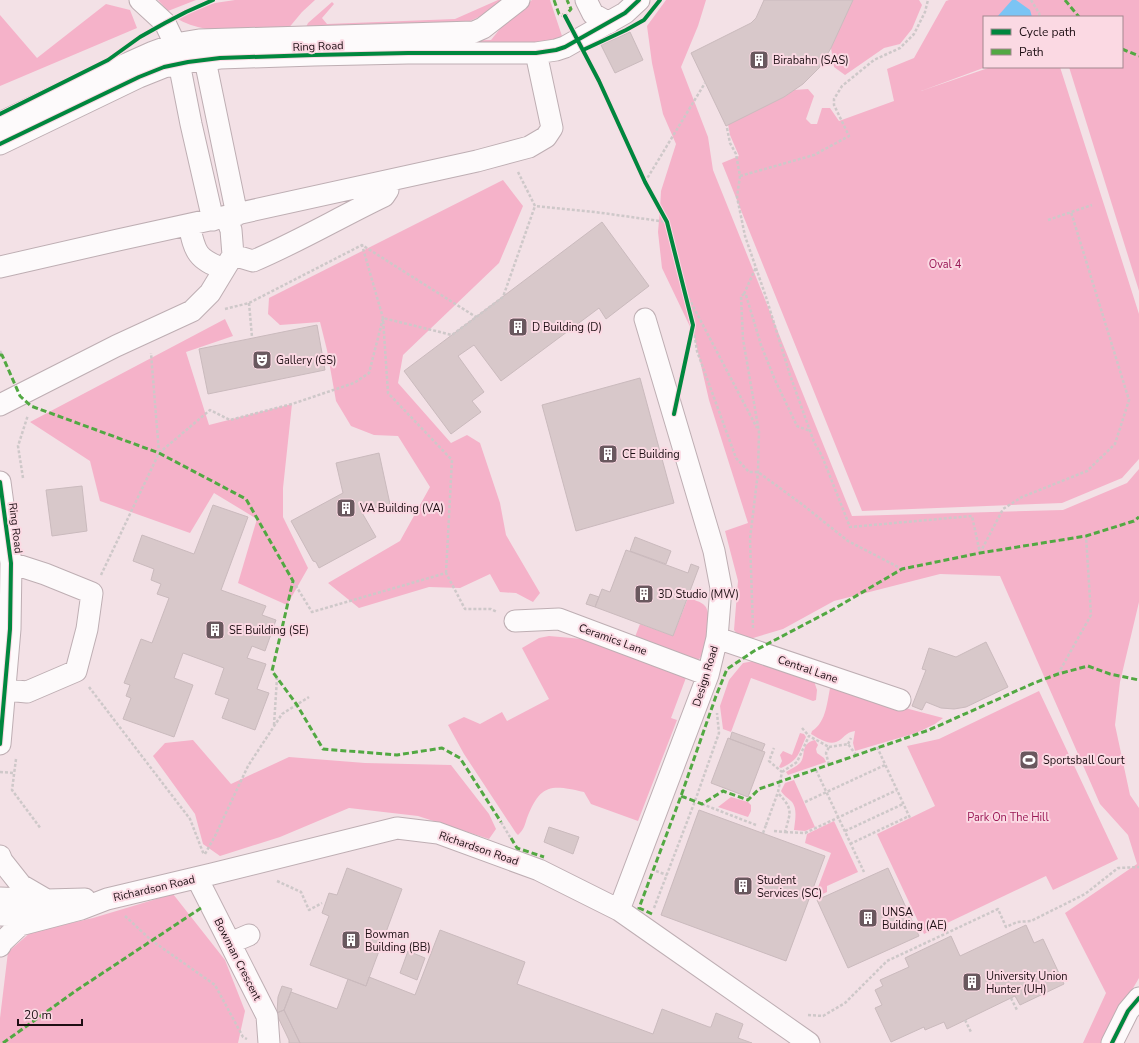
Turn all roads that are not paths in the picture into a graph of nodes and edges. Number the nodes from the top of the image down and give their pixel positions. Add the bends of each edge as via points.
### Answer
1 (140, 0) edge
2 (519, 0) edge
3 (586, 0) edge
4 (639, 0) edge
5 (609, 23) junction
6 (298, 38) junction
7 (408, 52) junction
8 (536, 53) junction
9 (177, 54) junction
10 (205, 60) junction
11 (68, 90) junction
12 (0, 123) edge
13 (0, 144) edge
14 (387, 181) junction
15 (225, 217) junction
16 (189, 225) junction
17 (228, 262) junction
18 (0, 267) edge
19 (645, 319) dead end
20 (0, 405) edge
21 (0, 482) edge
22 (11, 563) junction
23 (515, 622) road end
24 (717, 638) junction
25 (708, 675) junction
26 (6, 690) junction
27 (900, 700) dead end
28 (0, 744) edge
29 (0, 856) edge
30 (202, 870) junction
31 (0, 898) edge
32 (49, 908) junction
33 (619, 910) junction
34 (0, 915) edge
35 (0, 946) edge
36 (1139, 998) edge
37 (260, 1042) edge
38 (809, 1043) edge
39 (1112, 1043) edge

1 - 9 street via 165,23
2 - 6 street, Ring Road via 474,32
3 - 5 street via 594,14
4 - 5 street, Ring Road
5 - 8 street, Ring Road via 565,47
6 - 7 street via 309,47 358,47
6 - 9 street, Ring Road via 199,40
7 - 8 street, Ring Road
7 - 10 street, Ring Road
8 - 14 street via 552,128 546,137 529,147
9 - 10 street, Ring Road
9 - 11 street, Ring Road via 153,52
9 - 13 street, Ring Road via 139,77
9 - 15 street via 191,124
10 - 11 street via 197,53 180,54 102,84
10 - 15 street
11 - 12 street, Ring Road
14 - 15 street
14 - 17 street via 388,190 384,196 281,249 253,262
15 - 16 street
15 - 17 street via 231,230
16 - 17 street via 198,254 209,264
16 - 18 street
17 - 20 street via 210,293 192,311
19 - 24 street, Design Road via 714,550 721,588
21 - 22 street, Ring Road
22 - 26 street, Ring Road
22 - 26 street via 92,593 87,629 76,671 27,692
23 - 25 street, Ceramics Lane via 559,620
24 - 25 street, Design Road
24 - 27 street, Central Lane
25 - 33 street, Design Road
26 - 28 street, Ring Road
29 - 32 street via 21,885
30 - 32 street, Richardson Road via 81,909
30 - 33 street, Richardson Road via 397,828 438,833 490,851 539,870
30 - 37 street, Bowman Crescent via 239,939 267,1016
31 - 32 street, Richardson Road
32 - 34 street, Richardson Road
32 - 35 street, Richardson Road via 20,925
33 - 38 street, Richardson Road
36 - 39 street via 1128,1012

